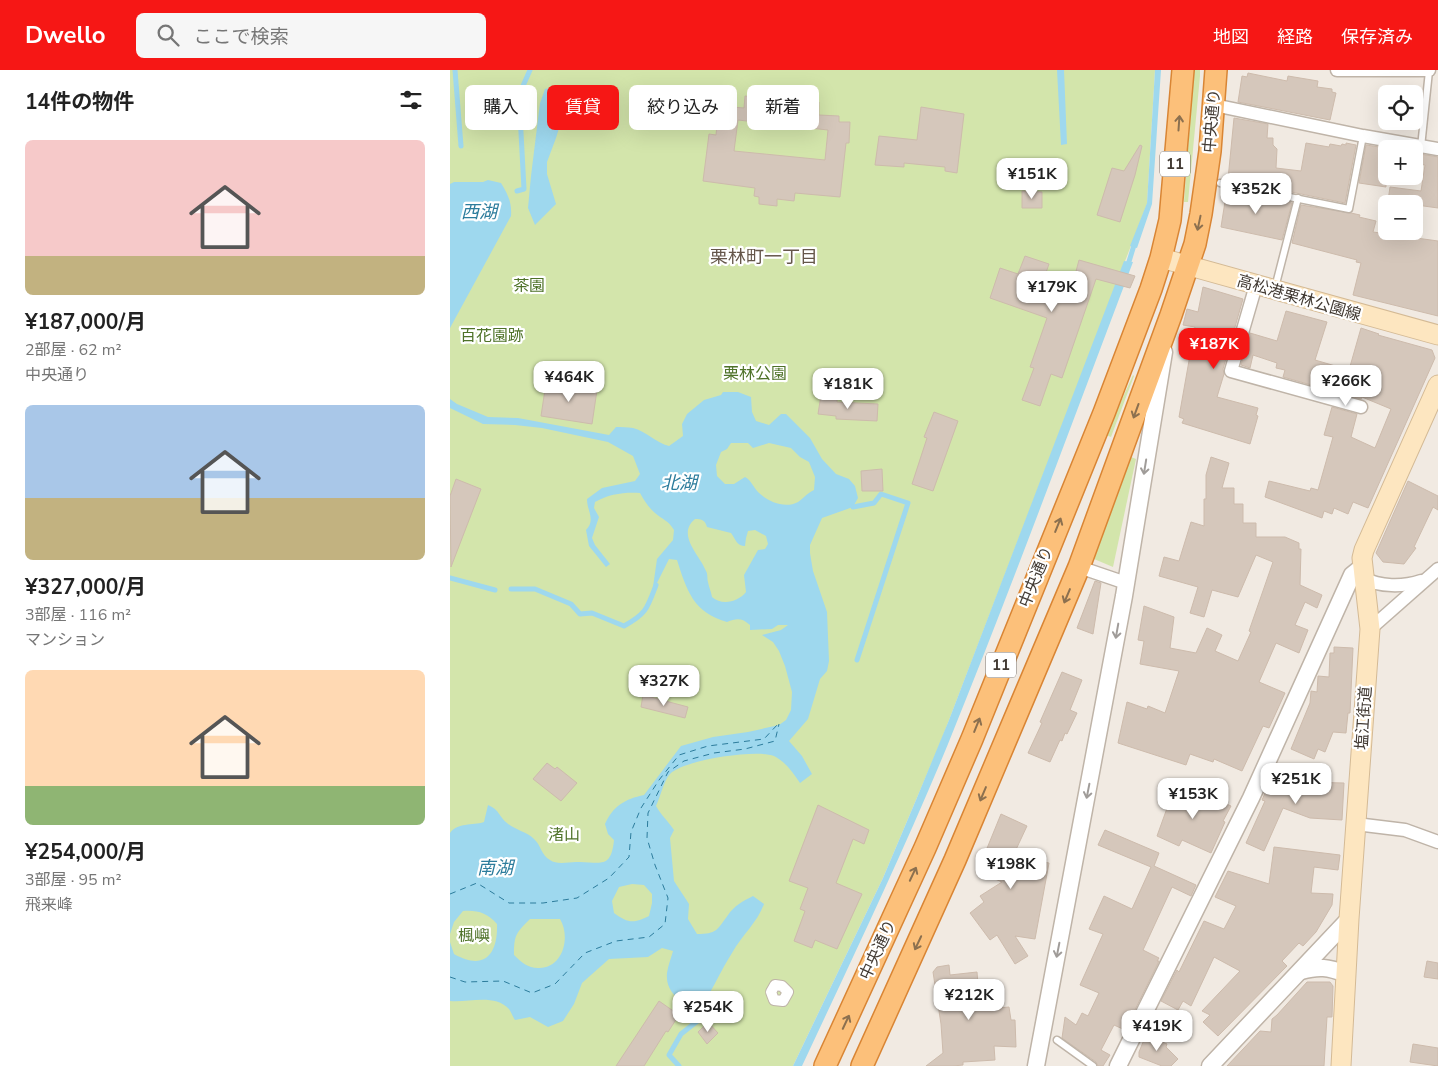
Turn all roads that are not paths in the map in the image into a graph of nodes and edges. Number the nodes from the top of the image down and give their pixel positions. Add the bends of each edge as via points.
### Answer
1 (1183, 70) edge
2 (1216, 70) edge
3 (1336, 70) edge
4 (1429, 70) edge
5 (1214, 105) junction
6 (1363, 136) junction
7 (1384, 140) edge
8 (1422, 140) edge
9 (1423, 147) edge
10 (1438, 149) edge
11 (1220, 184) dead end
12 (1298, 198) junction
13 (1161, 258) junction
14 (1187, 266) junction
15 (1277, 280) dead end
16 (1256, 285) junction
17 (1171, 315) junction
18 (1438, 335) edge
19 (1438, 385) edge
20 (1361, 407) dead end
21 (1079, 567) junction
22 (1438, 569) edge
23 (1362, 572) junction
24 (1425, 580) junction
25 (1126, 583) junction
26 (1370, 629) junction
27 (1356, 824) junction
28 (1438, 842) edge
29 (1349, 920) junction
30 (1301, 971) junction
31 (1346, 974) junction
32 (1057, 1040) dead end
33 (1213, 1065) edge
34 (826, 1066) edge
35 (862, 1066) edge
36 (1036, 1066) edge
37 (1093, 1066) edge
38 (1118, 1066) edge
39 (1341, 1066) edge

13 -> 1 highway, 中央通り / 11 via 1170,220
2 - 5 highway, 中央通り / 11
3 - 4 street
4 - 8 lane
5 - 6 street
5 -> 14 highway, 中央通り / 11 via 1201,214
6 - 7 street
6 - 12 lane via 1349,209
9 - 10 street
11 - 12 lane
12 - 15 lane
13 - 14 main road, 高松港栗林公園線
34 -> 13 highway, 中央通り / 11 via 972,740 1104,413
14 - 16 main road, 高松港栗林公園線
14 - 17 highway, 中央通り / 11
16 - 18 main road, 高松港栗林公園線
16 - 20 street via 1231,371
17 -> 21 highway, 中央通り / 11
17 -> 25 street
19 - 23 main road, 塩江街道 via 1364,550
21 - 25 street
21 -> 35 highway, 中央通り / 11 via 955,860
22 - 24 street
23 - 24 street via 1372,583 1408,585
23 - 26 main road, 塩江街道
23 - 38 street via 1352,575 1251,798
24 - 26 street
25 -> 36 street
26 - 27 main road, 塩江街道
27 - 28 street via 1405,830
27 - 29 main road, 塩江街道
29 - 30 street
29 - 31 main road, 塩江街道
30 - 31 street via 1317,967
30 - 33 street
31 - 39 main road, 塩江街道
32 - 37 lane

